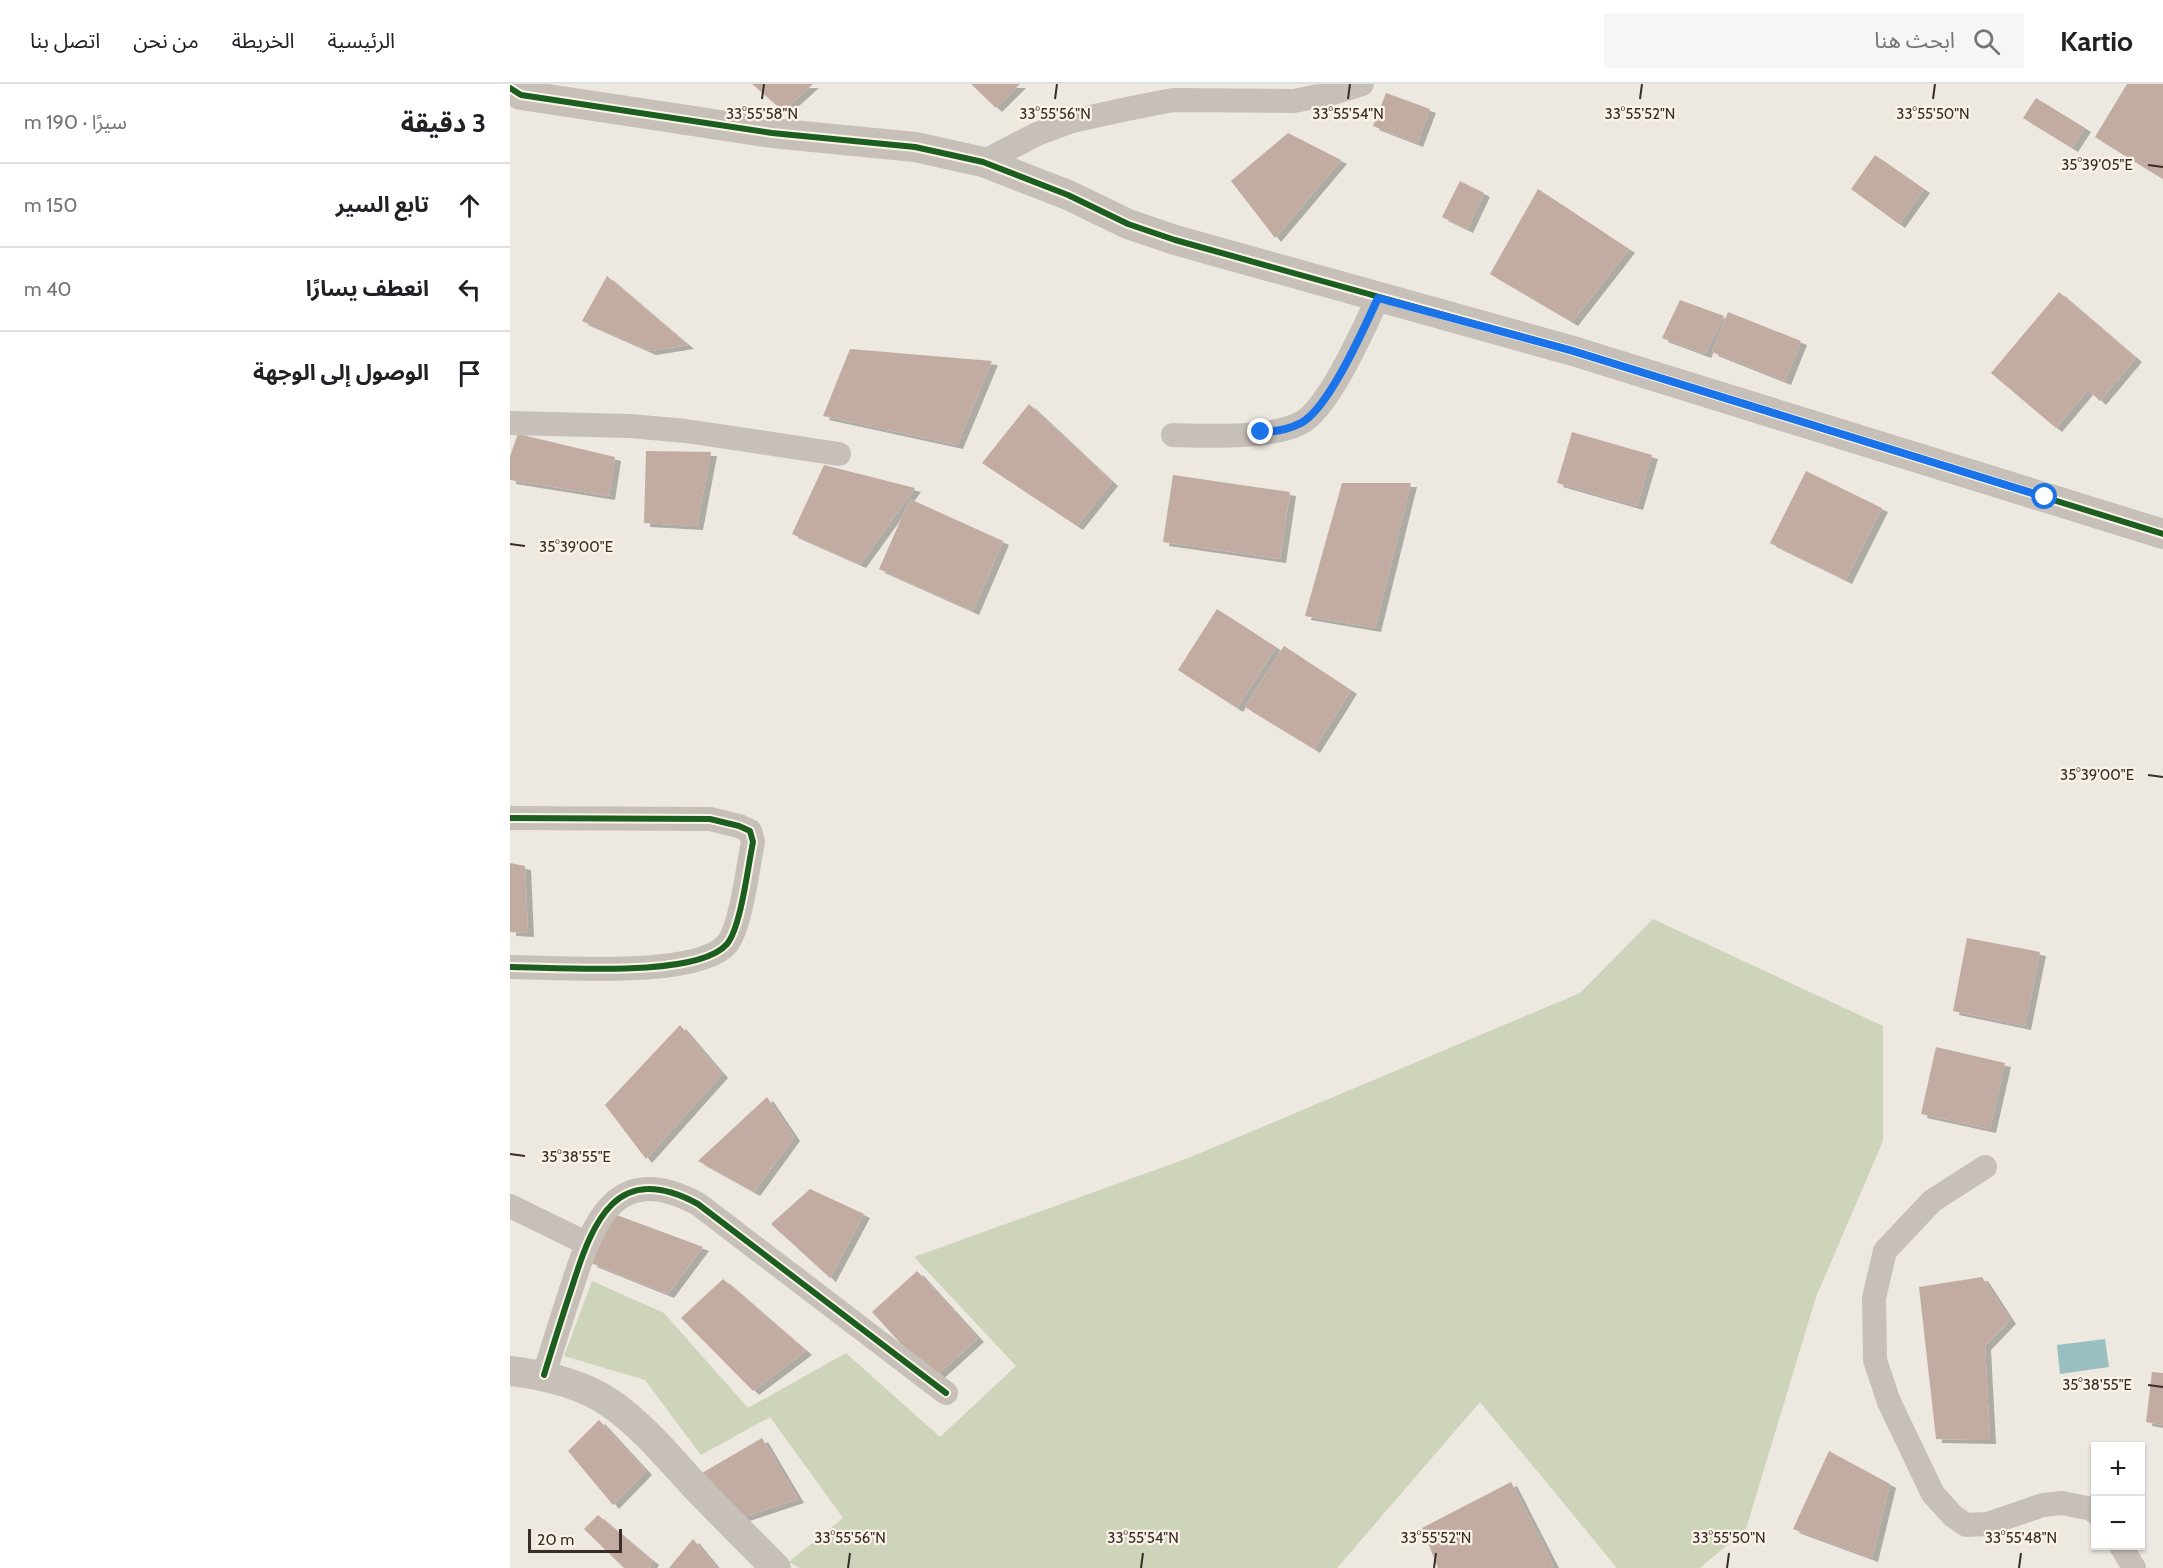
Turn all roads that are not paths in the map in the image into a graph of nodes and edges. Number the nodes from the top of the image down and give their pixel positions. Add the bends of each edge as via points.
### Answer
1 (1362, 84) edge
2 (1194, 91) edge
3 (514, 98) edge
4 (983, 162) junction
5 (1378, 298) junction
6 (510, 423) edge
7 (1173, 435) dead end
8 (838, 454) dead end
9 (2163, 534) edge
10 (510, 818) edge
11 (510, 967) edge
12 (1985, 1167) dead end
13 (510, 1206) edge
14 (586, 1243) junction
15 (510, 1371) edge
16 (544, 1375) junction
17 (946, 1393) dead end
18 (2091, 1509) edge
19 (2124, 1550) edge
20 (776, 1568) edge
21 (2134, 1568) edge

1 - 2 street via 1294,101
2 - 4 street via 1173,100 1072,121
3 - 4 street via 772,133 915,147
4 - 5 street via 1068,195 1128,224
5 - 7 street via 1344,368 1323,400 1302,422 1274,432
5 - 9 street via 1573,351
6 - 8 street via 686,431
10 - 11 street via 710,819 739,825 750,831 753,842 736,928 726,945 708,956 646,968
12 - 18 street via 1932,1201 1885,1251 1874,1298 1875,1360 1889,1402 1933,1494 1966,1525 1987,1524 2043,1505 2062,1503
13 - 14 street
14 - 16 street
14 - 17 street via 609,1206 627,1193 658,1188 681,1194
15 - 16 street
16 - 20 street via 608,1402 645,1431
19 - 21 street

